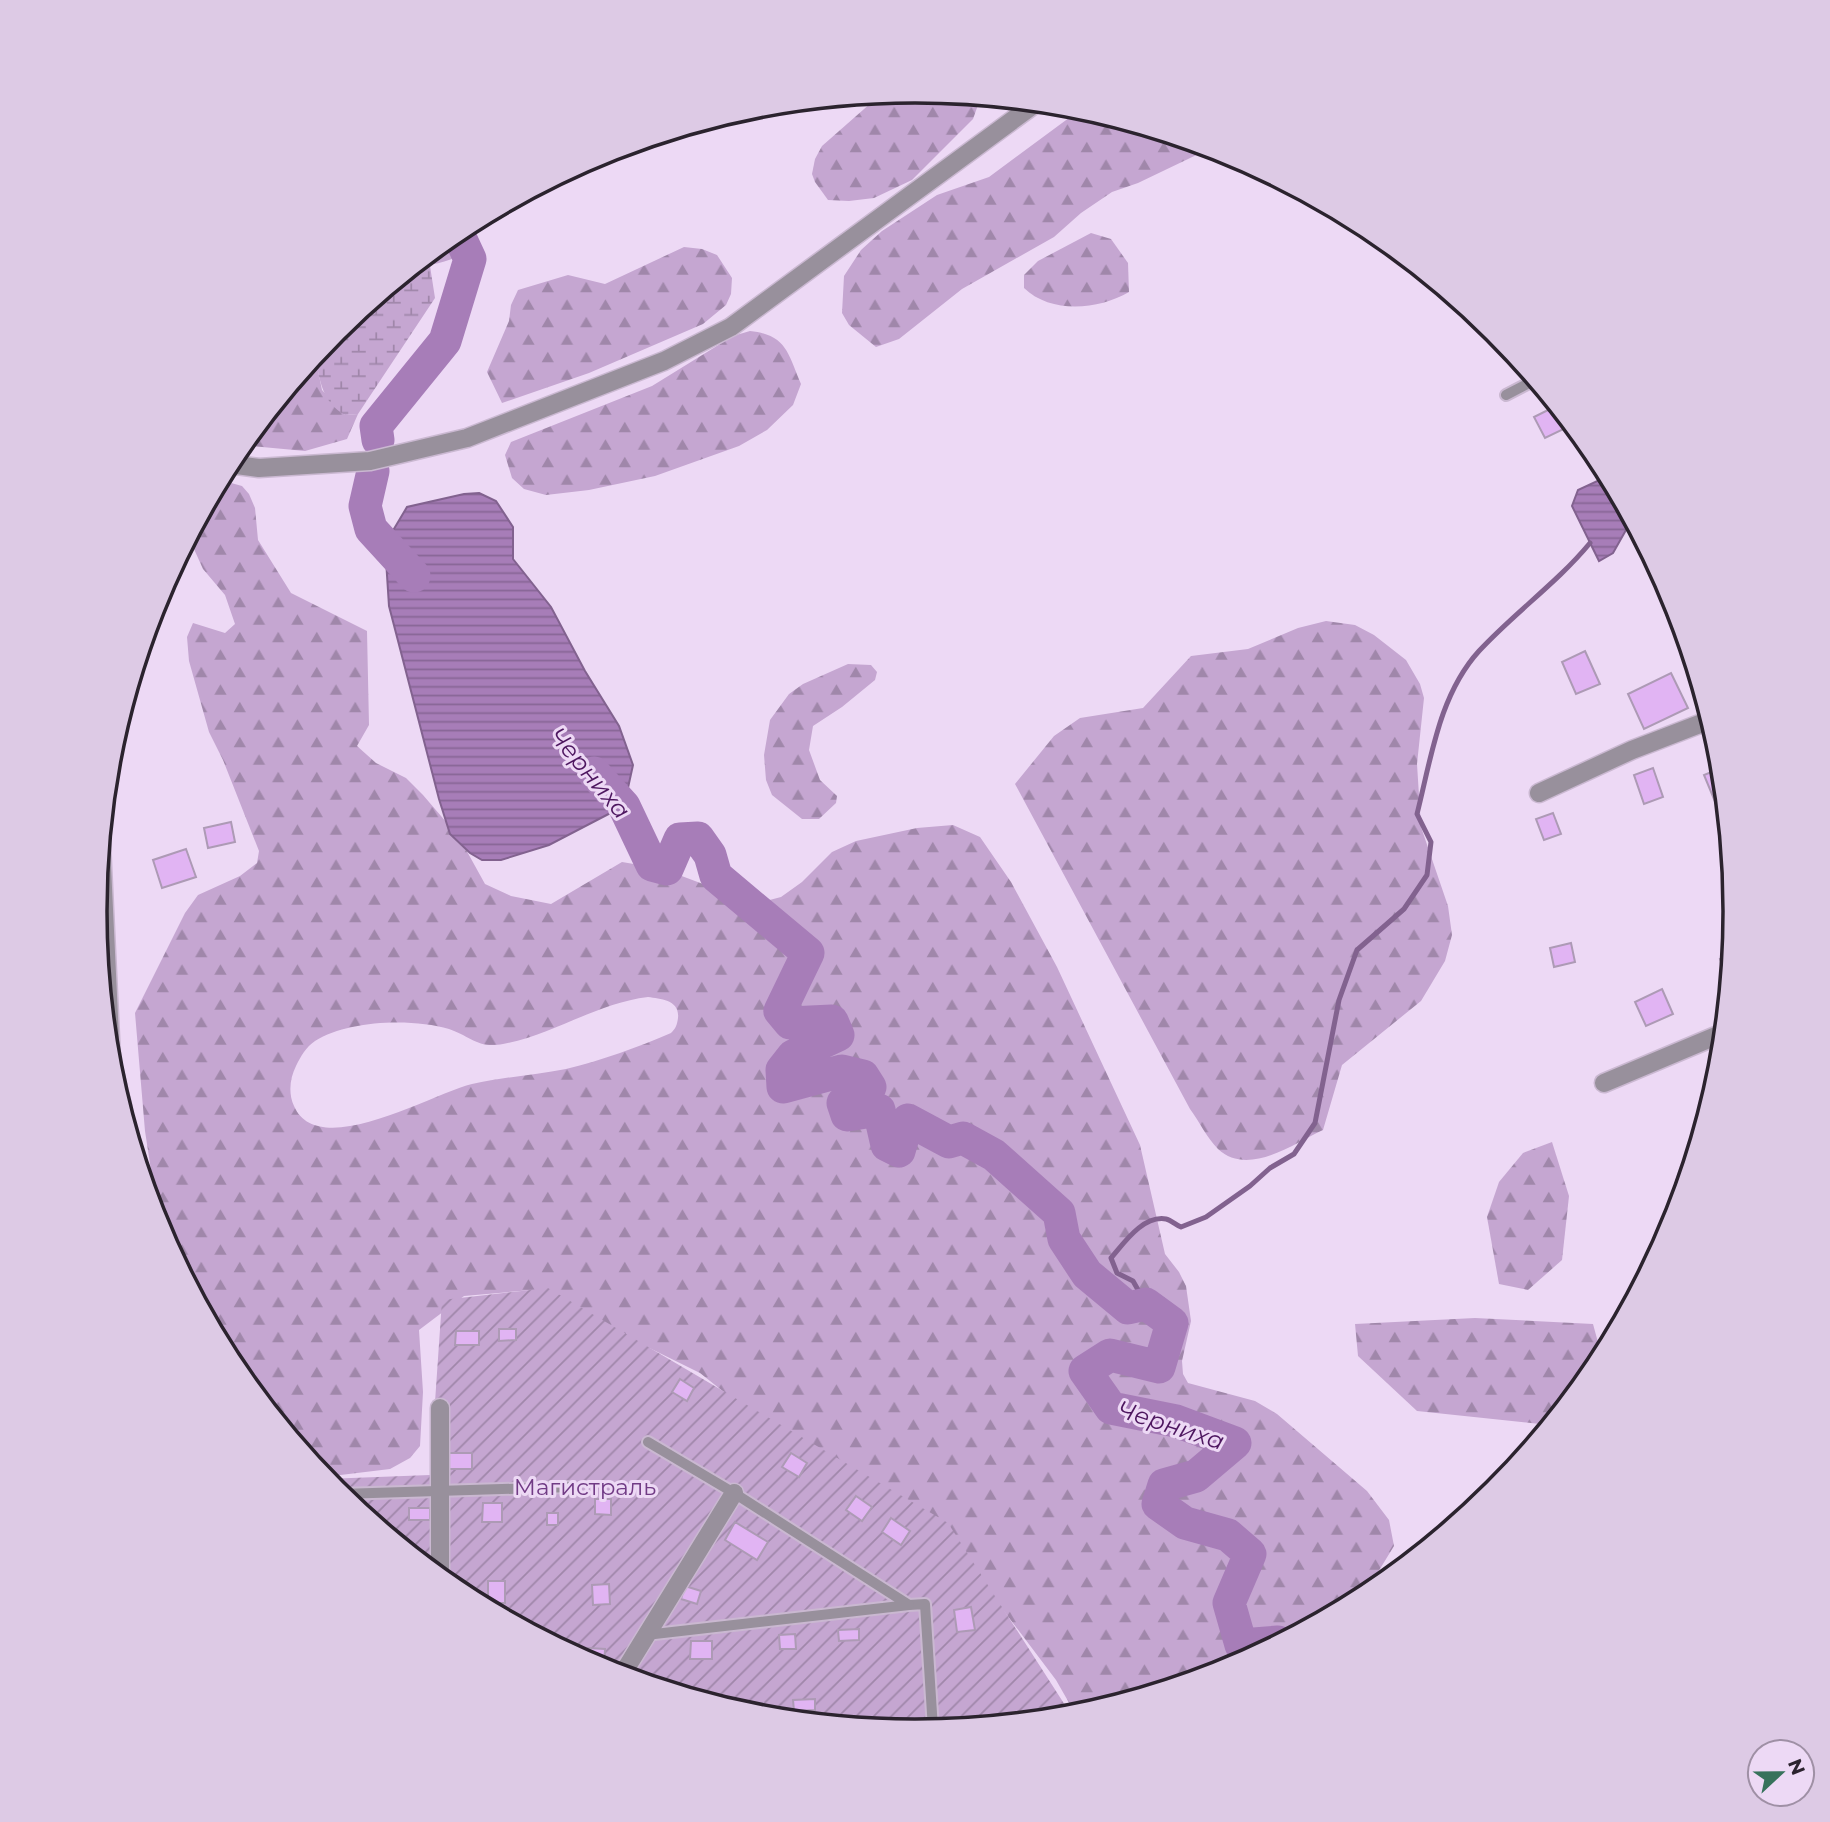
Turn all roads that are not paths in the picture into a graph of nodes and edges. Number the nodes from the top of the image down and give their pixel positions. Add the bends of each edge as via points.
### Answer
1 (1025, 111) edge
2 (1527, 384) edge
3 (1506, 395) dead end
4 (241, 466) edge
5 (1700, 724) edge
6 (1539, 793) dead end
7 (1712, 1037) edge
8 (1604, 1083) dead end
9 (440, 1408) dead end
10 (649, 1442) dead end
11 (570, 1487) dead end
12 (440, 1490) junction
13 (356, 1493) edge
14 (734, 1493) junction
15 (440, 1564) edge
16 (909, 1605) junction
17 (646, 1635) junction
18 (628, 1665) edge
19 (932, 1718) edge

1 - 4 street via 730,327 664,360 467,438 370,461
2 - 3 lane
5 - 6 street
7 - 8 street
9 - 12 street
10 - 14 lane
11 - 12 lane
12 - 13 lane
12 - 15 street
14 - 16 lane
14 - 17 street
16 - 17 lane
16 - 19 lane via 925,1604
17 - 18 street

